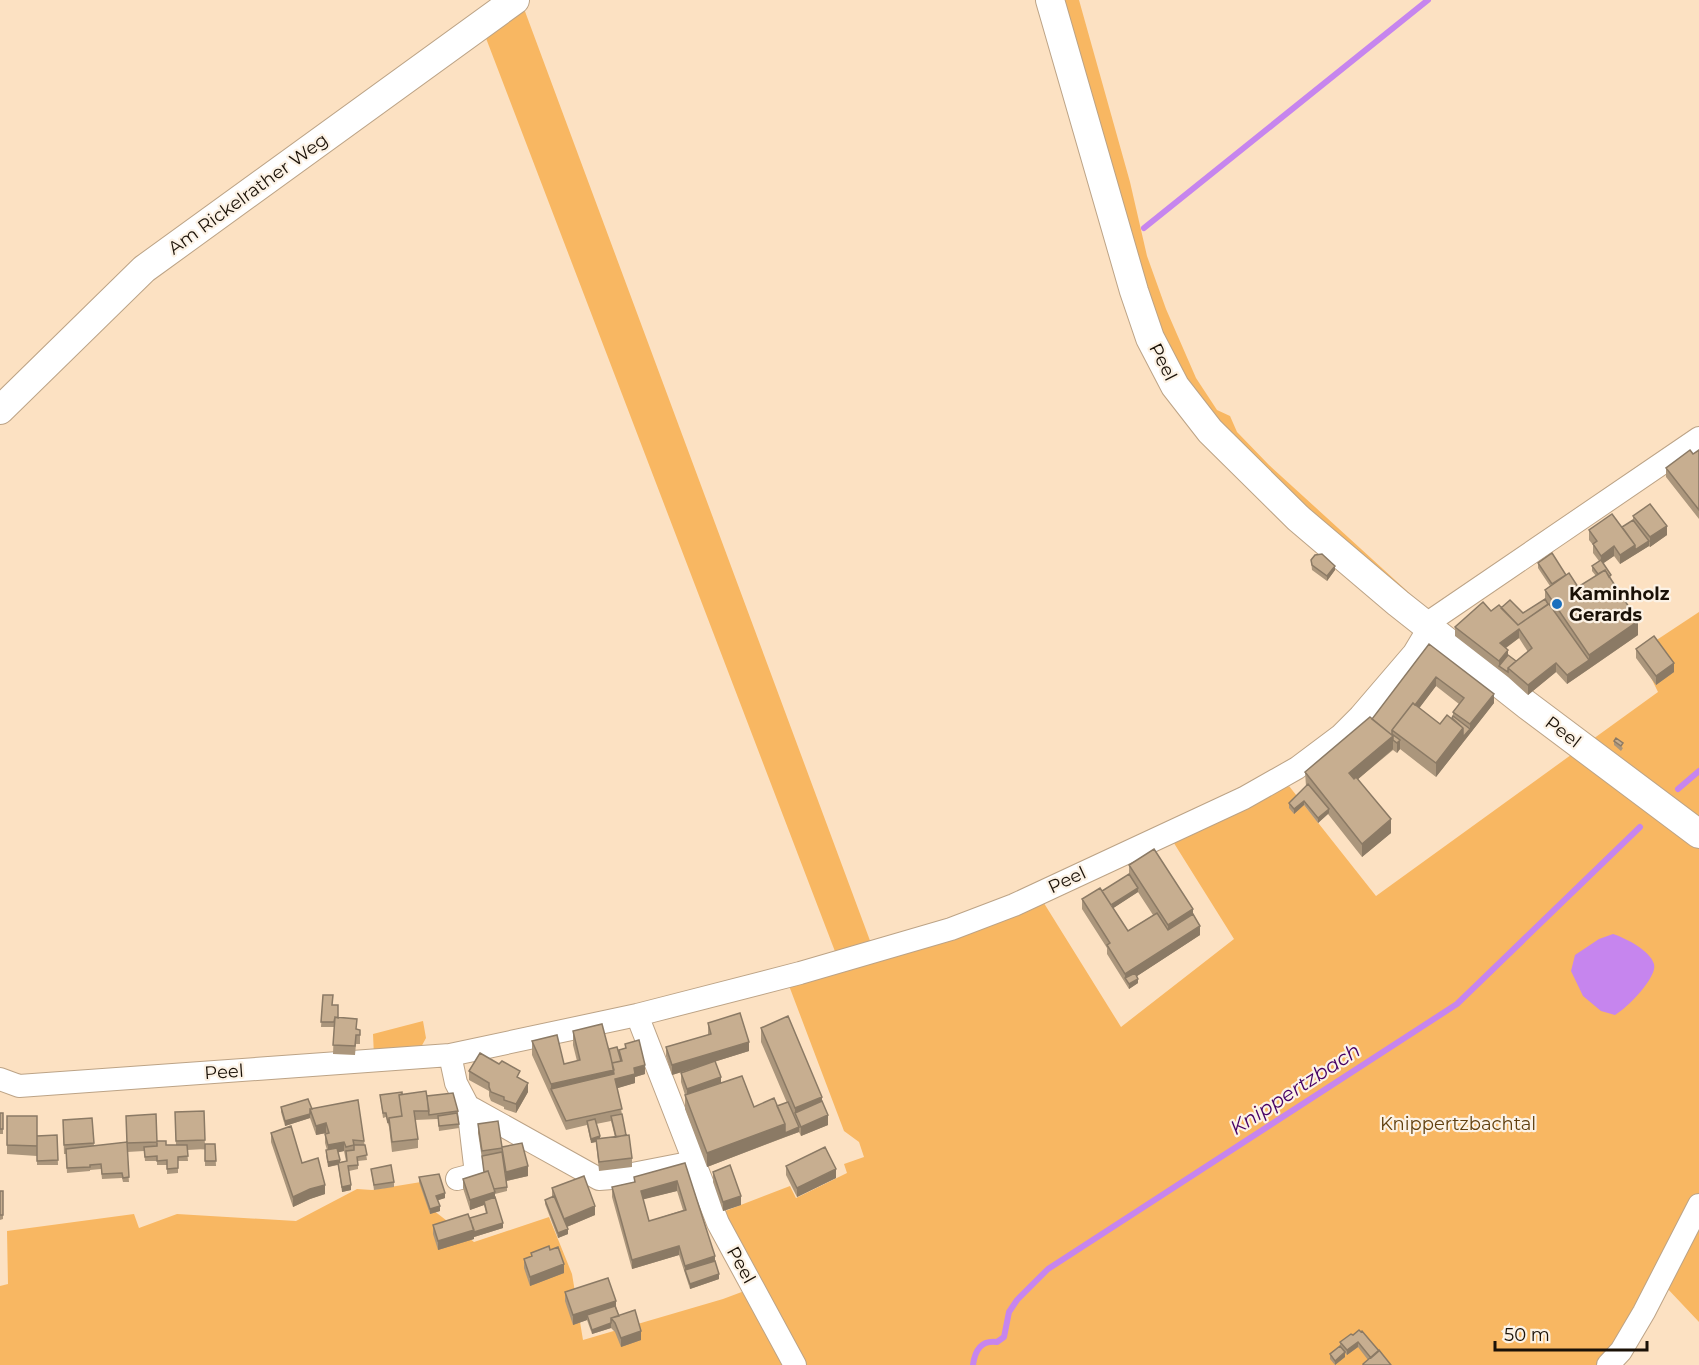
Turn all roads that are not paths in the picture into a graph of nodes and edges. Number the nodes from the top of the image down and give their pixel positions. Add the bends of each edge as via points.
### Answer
1 (515, 0) edge
2 (1050, 0) edge
3 (0, 410) edge
4 (1699, 438) edge
5 (1430, 627) junction
6 (1691, 827) edge
7 (637, 1015) junction
8 (450, 1055) junction
9 (0, 1079) edge
10 (468, 1106) junction
11 (694, 1162) junction
12 (457, 1179) dead end
13 (1699, 1205) edge
14 (795, 1365) edge
15 (1608, 1365) edge

1 - 3 street, Am Rickelrather Weg via 144,268
2 - 5 street, Peel via 1134,291 1150,338 1175,386 1210,431 1298,518
4 - 5 street, Peel via 1435,618
5 - 6 street, Peel
5 - 7 street, Peel via 1414,653 1341,735 1297,768 1244,798 1014,905 951,929
7 - 8 street, Peel
7 - 11 street, Peel
8 - 9 street, Peel via 19,1086
8 - 10 street via 456,1083
10 - 11 street via 599,1179
10 - 12 street via 476,1174
11 - 14 street, Peel via 718,1223
13 - 15 street via 1644,1312 1621,1352

